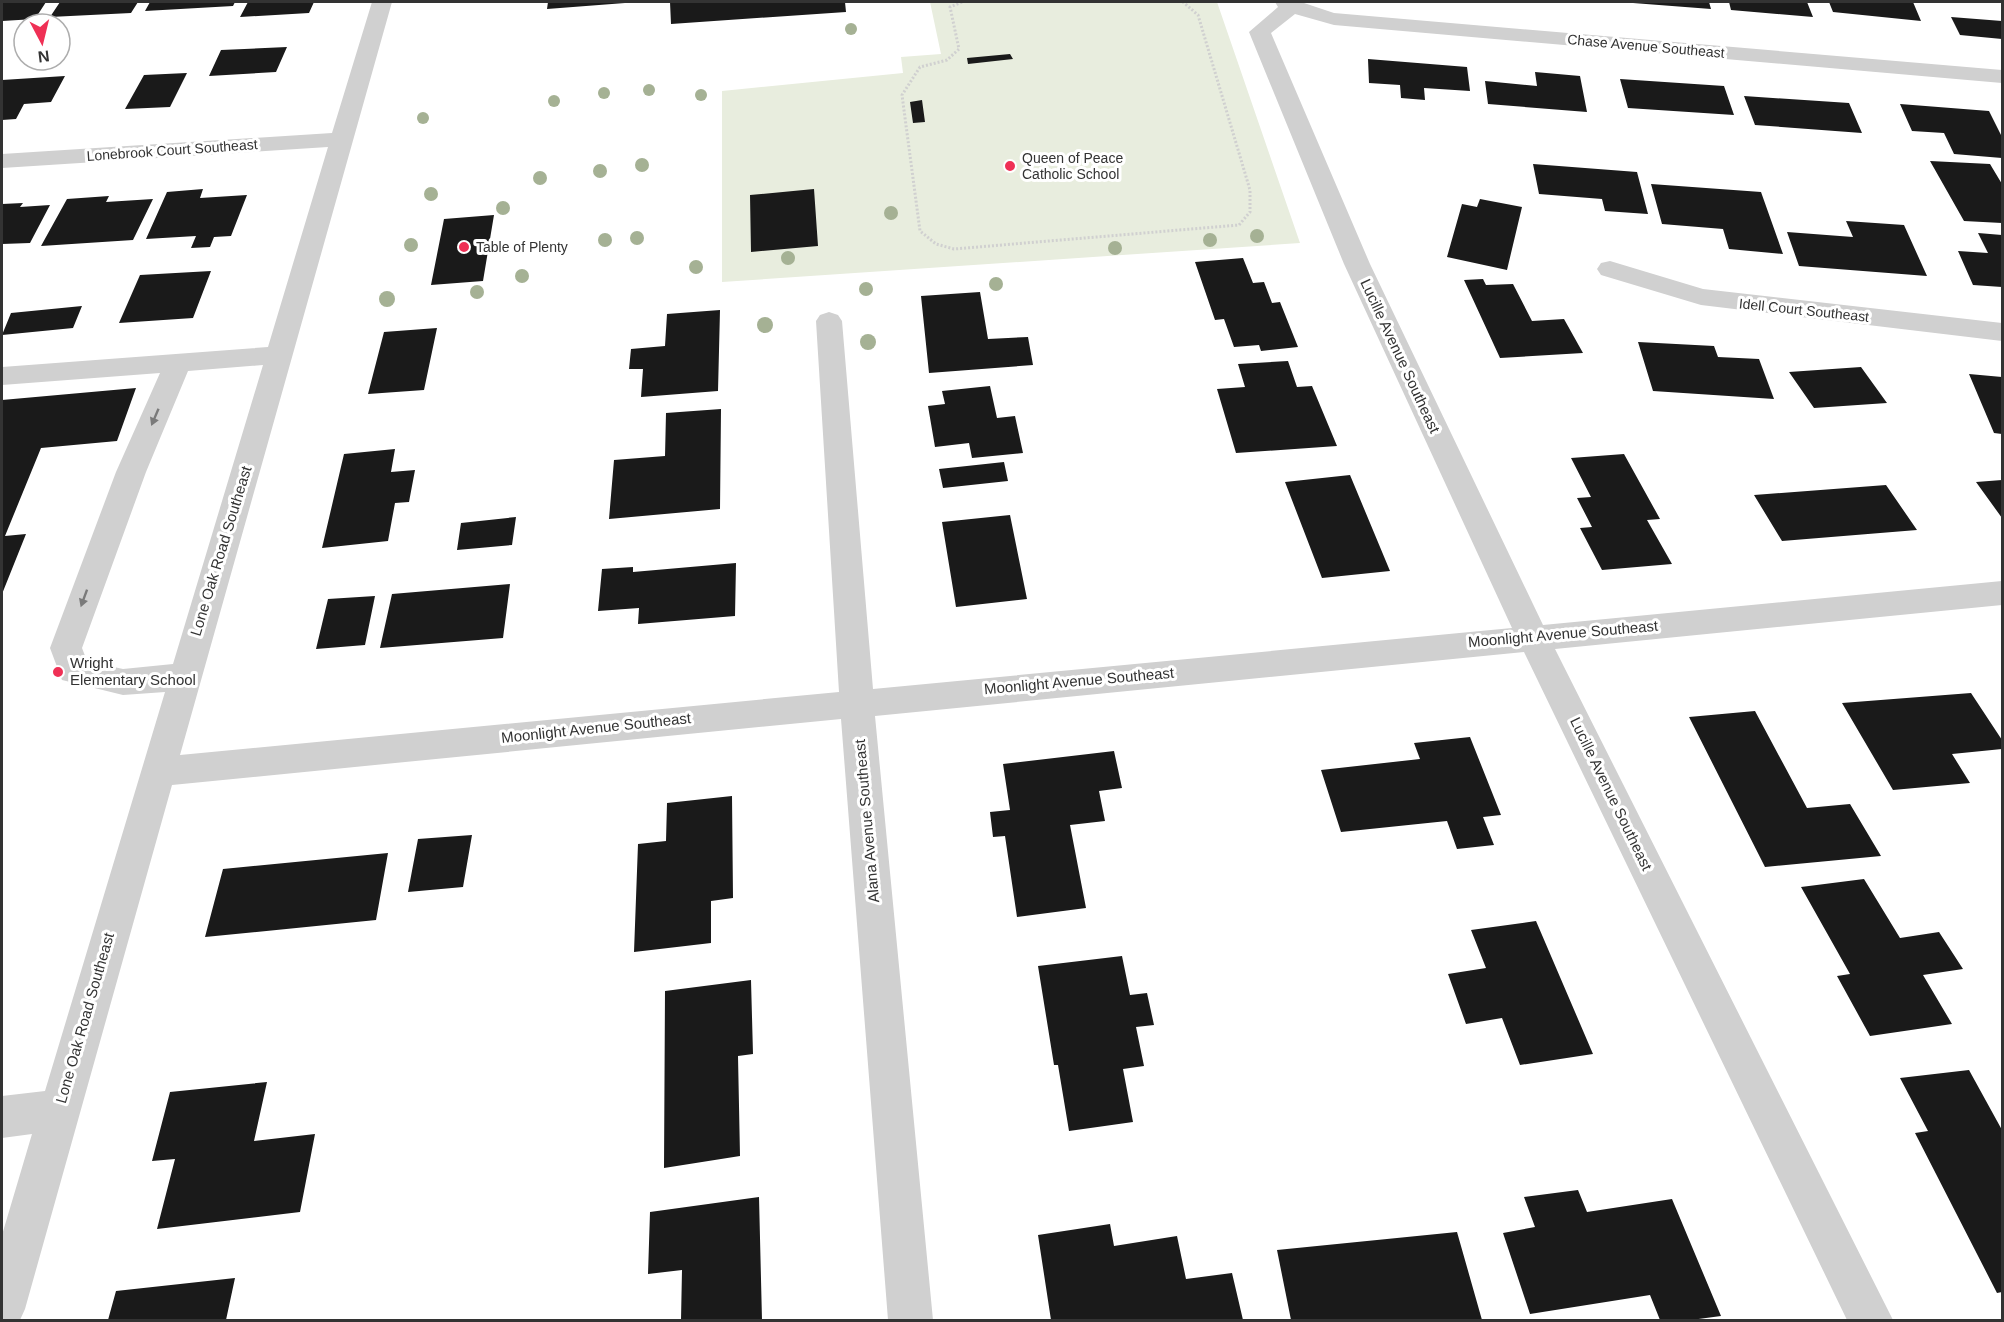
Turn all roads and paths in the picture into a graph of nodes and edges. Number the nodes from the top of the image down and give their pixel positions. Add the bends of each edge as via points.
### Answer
1 (382, 2) edge
2 (962, 2) edge
3 (1183, 2) edge
4 (1288, 4) edge
5 (2002, 76) edge
6 (342, 139) junction
7 (2, 161) edge
8 (1610, 269) dead end
9 (829, 321) dead end
10 (2002, 332) edge
11 (279, 355) junction
12 (178, 363) junction
13 (2, 376) edge
14 (2002, 593) edge
15 (1533, 637) junction
16 (184, 677) junction
17 (857, 702) junction
18 (157, 772) junction
19 (58, 1110) junction
20 (2, 1117) edge
21 (2, 1309) edge
22 (911, 1320) edge
23 (1870, 1320) edge

1 - 6 street, Lone Oak Road Southeast
2 - 3 path via 950,7 959,49 947,60 920,68 902,95 920,231 936,244 954,249 1239,225 1250,212 1250,190 1198,15
4 - 5 street, Chase Avenue Southeast via 1334,19
4 - 15 street, Lucille Avenue Southeast via 1260,32 1357,264
6 - 7 street, Lonebrook Court Southeast
6 - 11 street, Lone Oak Road Southeast
8 - 10 street, Idell Court Southeast via 1721,301
9 - 17 street, Alana Avenue Southeast
11 - 12 street
11 - 16 street, Lone Oak Road Southeast
12 - 13 street
12 -> 16 street via 131,472 66,648 74,671 123,682
14 - 15 street, Moonlight Avenue Southeast
15 - 17 street, Moonlight Avenue Southeast
15 - 23 street, Lucille Avenue Southeast
16 - 18 street, Lone Oak Road Southeast
17 - 18 street, Moonlight Avenue Southeast
17 - 22 street, Alana Avenue Southeast
18 - 19 street, Lone Oak Road Southeast
19 - 20 street
19 - 21 street, Lone Oak Road Southeast

